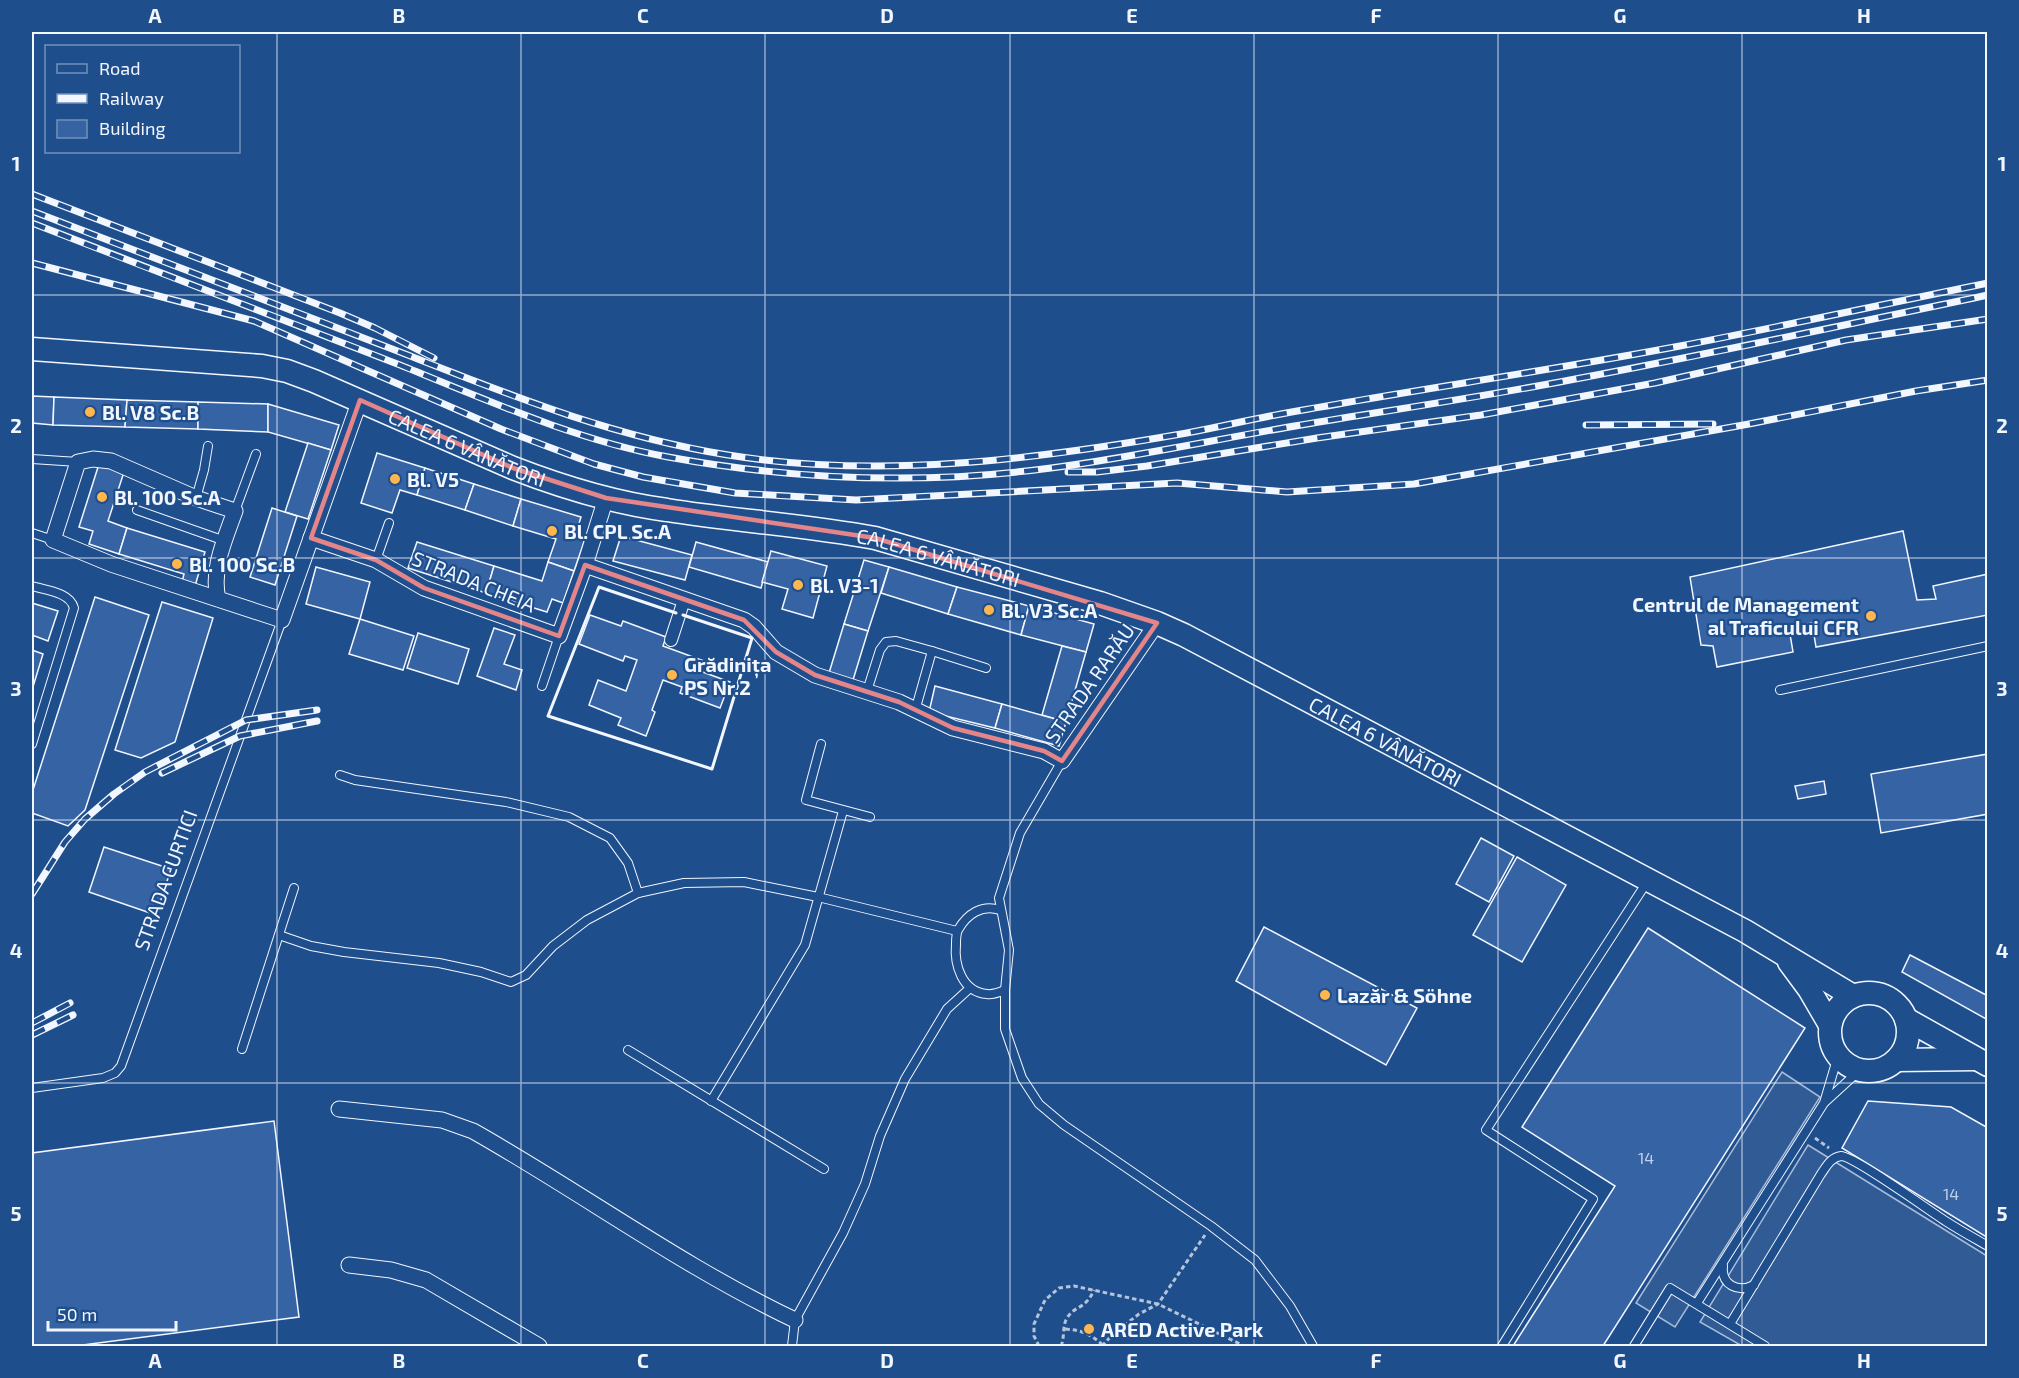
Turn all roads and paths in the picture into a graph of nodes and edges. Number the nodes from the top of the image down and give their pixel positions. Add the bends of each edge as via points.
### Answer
1 (32, 350) edge
2 (360, 400) junction
3 (208, 446) dead end
4 (256, 454) dead end
5 (32, 459) edge
6 (78, 462) junction
7 (196, 498) junction
8 (606, 498) junction
9 (137, 510) dead end
10 (236, 511) junction
11 (389, 523) dead end
12 (32, 533) edge
13 (311, 538) junction
14 (53, 540) junction
15 (225, 541) junction
16 (376, 560) junction
17 (585, 566) junction
18 (32, 586) edge
19 (218, 599) junction
20 (684, 600) junction
21 (282, 620) junction
22 (1158, 623) junction
23 (559, 636) junction
24 (671, 640) dead end
25 (1988, 646) edge
26 (932, 651) junction
27 (986, 668) dead end
28 (542, 686) dead end
29 (1780, 690) dead end
30 (867, 691) junction
31 (915, 711) junction
32 (32, 744) edge
33 (821, 744) dead end
34 (1062, 761) junction
35 (340, 775) dead end
36 (843, 811) junction
37 (870, 818) dead end
38 (1648, 880) junction
39 (294, 888) dead end
40 (638, 893) junction
41 (818, 897) junction
42 (1000, 910) junction
43 (957, 931) junction
44 (279, 935) junction
45 (1783, 954) junction
46 (970, 988) junction
47 (1005, 990) junction
48 (1853, 996) junction
49 (1906, 1019) junction
50 (1830, 1025) junction
51 (242, 1049) dead end
52 (628, 1050) dead end
53 (1838, 1056) junction
54 (1896, 1060) junction
55 (1982, 1062) edge
56 (1860, 1070) junction
57 (32, 1088) edge
58 (711, 1101) junction
59 (1824, 1102) junction
60 (339, 1109) dead end
61 (1806, 1131) junction
62 (1841, 1156) junction
63 (824, 1169) dead end
64 (1211, 1226) junction
65 (1988, 1246) edge
66 (1723, 1263) junction
67 (350, 1265) dead end
68 (1756, 1285) junction
69 (1094, 1290) junction
70 (1158, 1304) junction
71 (1697, 1304) junction
72 (795, 1320) junction
73 (1730, 1324) junction
74 (1065, 1329) junction
75 (1102, 1346) edge
76 (539, 1347) edge
77 (792, 1347) edge
78 (1039, 1347) edge
79 (1061, 1347) edge
80 (1244, 1347) edge
81 (1312, 1347) edge
82 (1502, 1347) edge
83 (1634, 1347) edge
84 (1765, 1347) edge

1 - 2 main road, CALEA 6 VÂNĂTORI via 262,366 287,371
2 - 8 main road, CALEA 6 VÂNĂTORI via 538,478
2 - 13 street, STRADA CURTICI
3 - 7 lane
4 - 10 lane
5 - 6 lane
6 - 7 street via 111,461
6 - 14 street
7 - 10 street
8 - 17 street
8 - 22 main road, CALEA 6 VÂNĂTORI via 666,510 875,538
9 - 15 lane
10 - 15 street
11 - 16 lane
12 - 14 lane
13 - 16 street, STRADA CHEIA
13 - 21 street, STRADA CURTICI
14 - 19 street via 111,564
15 - 19 street via 215,575
16 - 23 street, STRADA CHEIA via 424,588
17 - 20 street, STRADA RARĂU
17 - 23 street
18 - 32 lane via 65,597 74,608
19 - 21 street
20 - 24 street
20 - 30 street, STRADA RARĂU via 744,620 768,646 815,675
21 - 57 lane, STRADA CURTICI via 121,1066 103,1078
22 - 34 street, STRADA RARĂU
22 - 38 main road, CALEA 6 VÂNĂTORI
23 - 28 lane
25 - 29 lane
26 - 27 lane
26 - 30 lane via 886,642
26 - 31 lane
30 - 31 street, STRADA RARĂU
31 - 34 street, STRADA RARĂU via 953,728 1044,752
33 - 36 lane via 806,800
34 - 42 lane via 1020,833 999,898
35 - 40 lane via 506,802 569,817 610,838 628,863
36 - 37 lane
36 - 41 lane
38 - 45 main road, CALEA 6 VÂNĂTORI
38 - 82 lane via 1486,1130 1593,1199
39 - 44 lane
40 - 41 lane via 684,883 744,882
40 - 44 lane via 587,920 553,946 526,975 511,982 439,963 311,946
41 - 43 lane
41 - 58 lane via 805,945
42 - 43 lane via 988,906 974,912
42 - 47 lane via 1009,950
43 - 46 lane via 955,950 960,975
44 - 51 lane
45 - 48 main road, CALEA 6 VÂNĂTORI
45 - 50 main road, CALEA 6 VÂNĂTORI
46 - 47 lane via 988,995
46 - 72 lane via 947,1009 905,1079 843,1233
47 - 64 lane via 1005,1029 1022,1078 1039,1104
48 - 49 main road via 1873,992 1885,996 1896,1003
48 - 50 main road via 1838,1006
49 - 54 main road via 1908,1038
49 - 55 main road
50 - 53 main road via 1831,1044
52 - 58 lane
53 - 56 main road
53 - 59 lane
54 - 55 main road
54 - 56 main road via 1874,1071
56 - 59 lane
58 - 63 lane
59 - 61 lane
60 - 72 street via 442,1120 473,1131 706,1272
61 - 62 path
61 - 66 lane
62 - 65 lane
62 - 68 lane via 1831,1160 1821,1174
64 - 70 path
64 - 81 lane via 1255,1260 1290,1306
66 - 68 lane via 1722,1272 1731,1286 1739,1289
66 - 71 lane
67 - 76 street via 391,1270 426,1280
68 - 73 lane
69 - 70 path
69 - 74 path via 1089,1301 1066,1319
69 - 78 path via 1059,1288 1045,1300 1034,1324
70 - 75 path via 1139,1314
70 - 80 path
71 - 73 lane
71 - 83 lane via 1670,1288
72 - 77 lane
73 - 84 lane
74 - 75 path via 1082,1330
74 - 79 path

